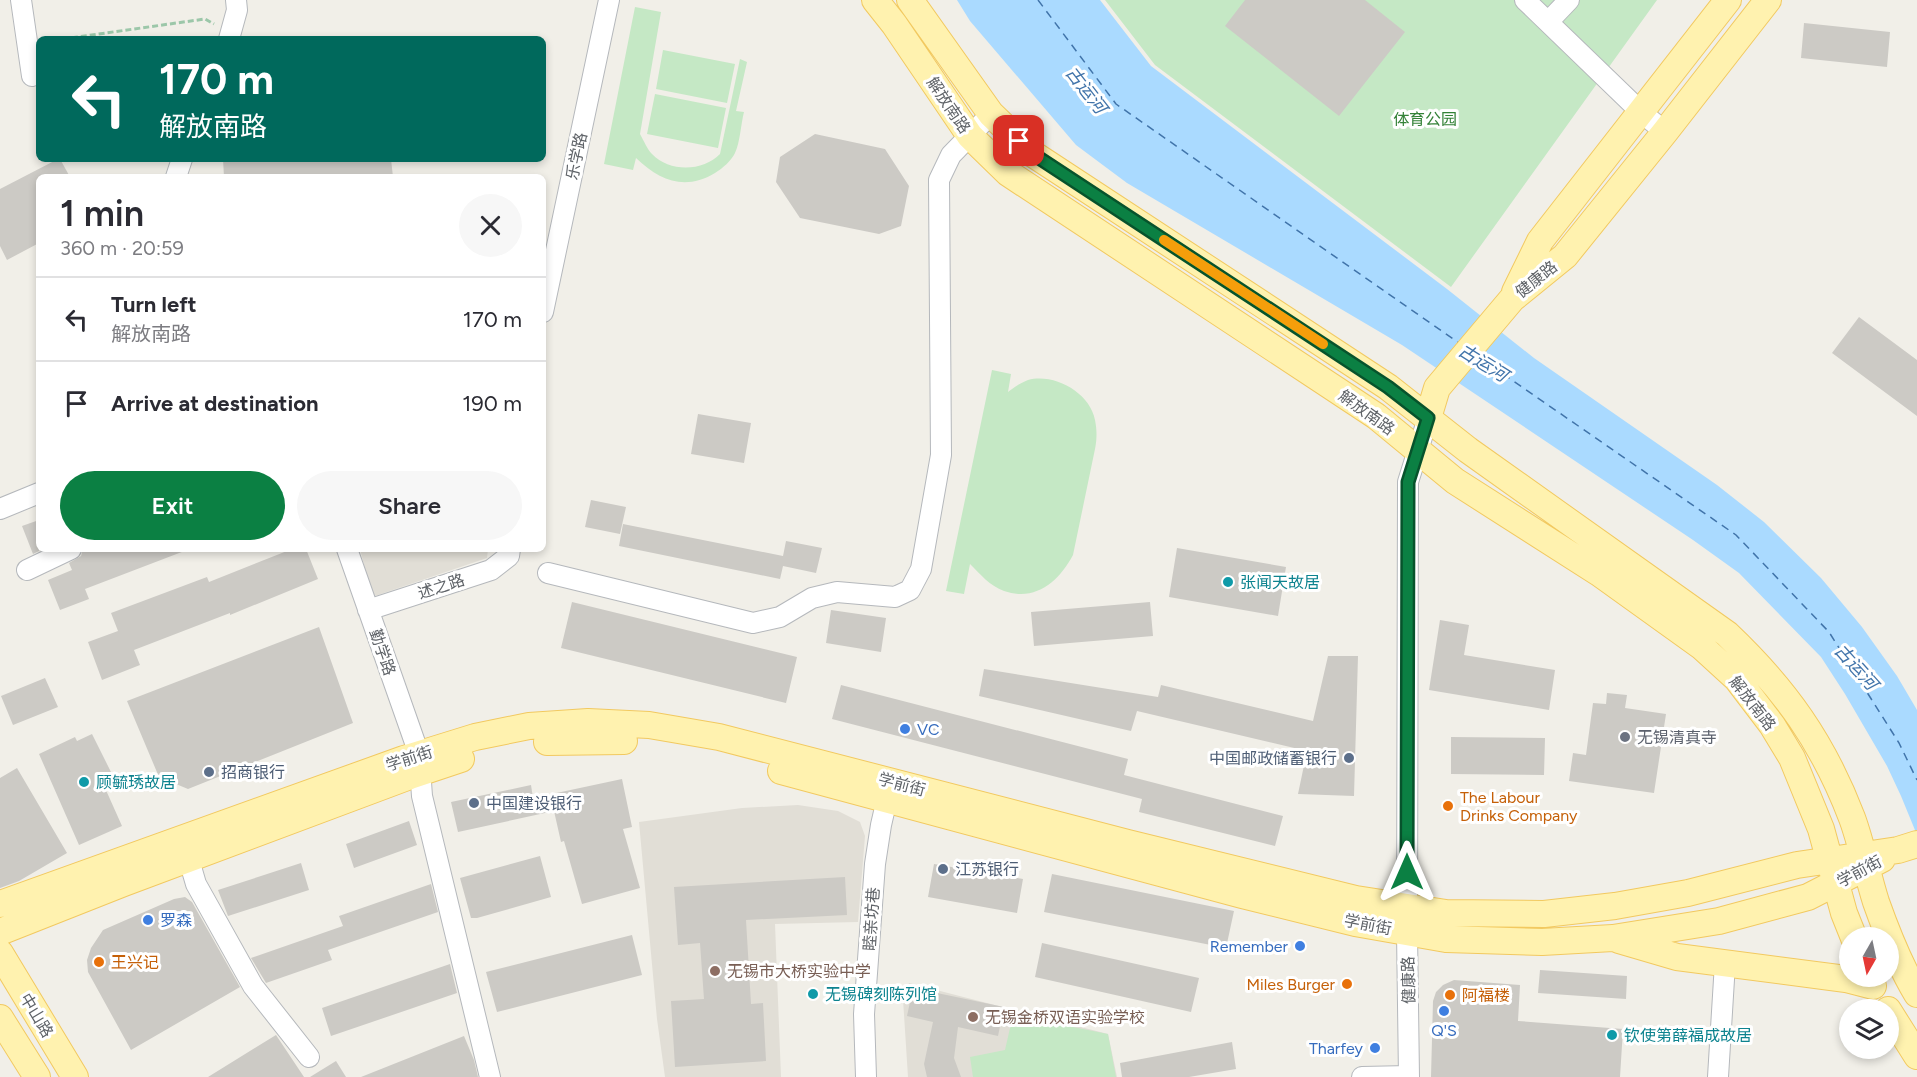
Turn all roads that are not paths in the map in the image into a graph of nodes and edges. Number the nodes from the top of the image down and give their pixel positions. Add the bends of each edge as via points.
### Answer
1 (21, 0) edge
2 (236, 0) edge
3 (609, 0) edge
4 (875, 0) edge
5 (910, 0) edge
6 (1525, 0) edge
7 (1569, 0) edge
8 (1728, 0) edge
9 (1768, 0) edge
10 (1548, 22) junction
11 (230, 36) edge
12 (32, 76) dead end
13 (1641, 112) junction
14 (991, 114) junction
15 (1665, 132) junction
16 (970, 136) junction
17 (546, 298) edge
18 (1512, 299) junction
19 (1428, 418) junction
20 (1418, 450) junction
21 (36, 494) edge
22 (0, 509) edge
23 (65, 552) edge
24 (348, 552) edge
25 (509, 553) edge
26 (27, 570) dead end
27 (548, 573) dead end
28 (368, 610) junction
29 (420, 763) junction
30 (888, 799) junction
31 (1908, 847) edge
32 (189, 860) junction
33 (1864, 861) junction
34 (1833, 872) junction
35 (0, 904) edge
36 (1407, 920) junction
37 (1850, 927) edge
38 (0, 932) edge
39 (1613, 938) junction
40 (0, 953) edge
41 (1725, 963) junction
42 (1839, 978) edge
43 (1917, 994) edge
44 (0, 1018) edge
45 (1899, 1027) edge
46 (1917, 1056) edge
47 (309, 1057) dead end
48 (1409, 1076) edge
49 (37, 1077) edge
50 (75, 1077) edge
51 (490, 1077) edge
52 (866, 1077) edge
53 (1362, 1077) edge
54 (1718, 1077) edge

1 - 12 street
2 - 11 street
3 - 17 street, 乐学路
4 - 16 main road, 解放南路
5 - 14 main road, 解放南路
6 - 10 street
7 - 10 street
8 - 13 main road, 健康路
9 - 15 main road, 健康路
10 - 13 street
13 - 15 street
13 - 18 main road, 健康路 via 1540,241
14 - 16 street
14 - 19 main road, 解放南路 via 1033,154 1388,387
15 - 18 main road, 健康路 via 1564,256
16 - 20 main road, 解放南路 via 1008,173 1376,416
16 - 27 street via 951,155 939,180 941,455 921,569 910,590 895,597 837,592 812,598 780,617 753,623
18 - 19 main road via 1437,388
19 - 20 street, 健康路
19 - 33 main road, 解放南路 via 1727,633 1758,664 1803,720 1827,760 1853,819
20 - 34 main road, 解放南路 via 1455,481 1665,620 1737,679 1792,758
20 - 36 street, 健康路 via 1408,482
21 - 22 street
23 - 26 street
24 - 28 street, 勤学路
25 - 28 street, 述之路 via 491,570
28 - 29 street, 勤学路
29 - 30 main road, 学前街 via 537,742 643,741 709,752
29 - 32 main road, 学前街
29 - 35 main road, 学前街
29 - 36 main road, 学前街 via 475,737 529,726 588,722 649,724 719,737 1356,900
29 - 51 street, 勤学路 via 422,796
30 - 36 main road, 学前街 via 1355,923
30 - 52 street, 睦亲坊巷 via 875,864 864,1014
31 - 33 main road, 学前街
32 - 38 main road, 学前街
32 - 47 street via 196,884 253,986
33 - 34 main road, 学前街
33 - 43 main road, 解放南路 via 1876,902
34 - 36 main road, 学前街 via 1797,865 1688,893 1615,906 1544,914 1446,913
34 - 37 main road, 解放南路
34 - 39 main road, 学前街 via 1808,897 1719,921
36 - 39 main road, 学前街 via 1446,939 1542,942
36 - 48 street, 健康路
39 - 41 main road via 1677,957
40 - 50 main road, 中山路
41 - 42 main road
41 - 54 street
44 - 49 main road, 中山路
45 - 46 main road
48 - 53 street

